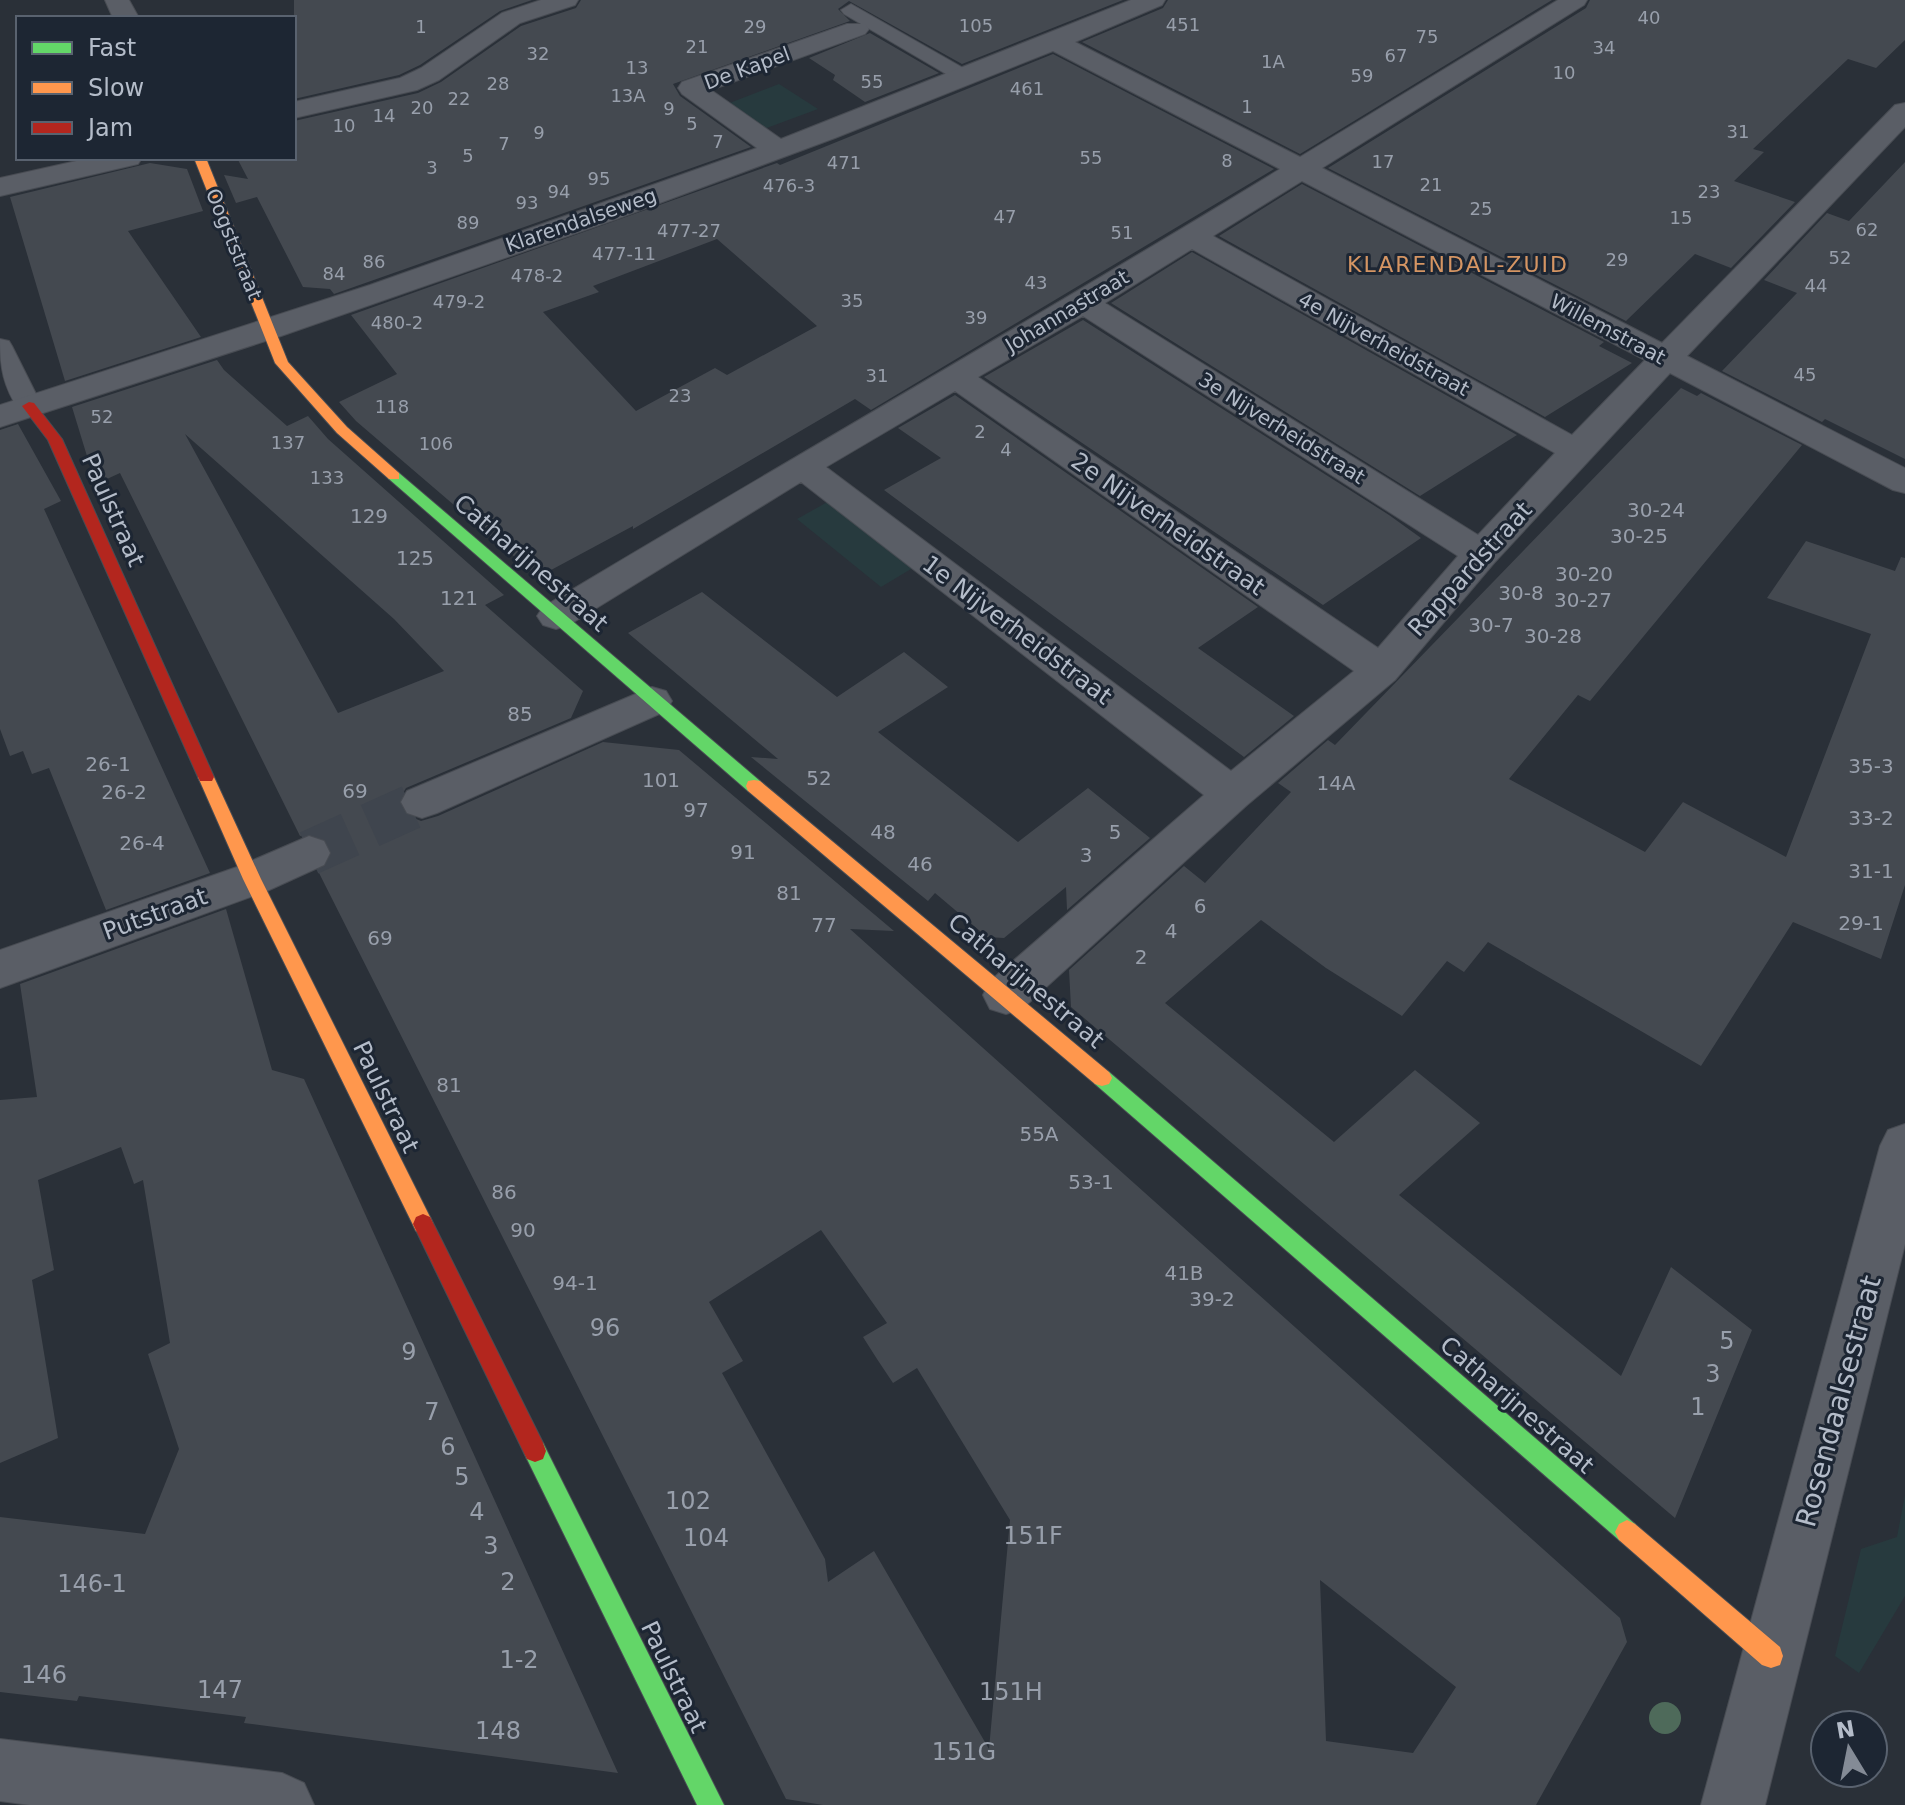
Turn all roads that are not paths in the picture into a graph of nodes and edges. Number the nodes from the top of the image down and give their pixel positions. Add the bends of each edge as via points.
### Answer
1 (566, 0) edge
2 (880, 0) edge
3 (1153, 0) edge
4 (1561, 3) edge
5 (854, 20) junction
6 (1056, 42) junction
7 (965, 77) junction
8 (296, 110) edge
9 (1900, 122) edge
10 (777, 149) junction
11 (119, 160) edge
12 (201, 160) edge
13 (1303, 168) junction
14 (0, 187) edge
15 (1192, 236) junction
16 (1083, 303) junction
17 (268, 330) junction
18 (0, 346) edge
19 (1666, 360) junction
20 (956, 377) junction
21 (29, 406) junction
22 (0, 417) edge
23 (1576, 451) junction
24 (802, 466) junction
25 (1905, 482) edge
26 (1481, 554) junction
27 (556, 616) junction
28 (1381, 670) junction
29 (652, 701) junction
30 (1232, 794) junction
31 (422, 802) tunnel mouth
32 (309, 853) tunnel mouth
33 (252, 879) junction
34 (0, 969) edge
35 (1006, 995) junction
36 (1905, 1146) edge
37 (1771, 1656) junction
38 (0, 1770) edge
39 (282, 1805) edge
40 (711, 1805) edge
41 (1733, 1805) edge

1 - 8 street via 511,18 408,84
2 - 5 lane
3 - 6 street, Klarendalseweg
4 - 13 street, Johannastraat
5 - 7 lane
5 - 10 street, De Kapel via 691,88
6 - 7 street, Klarendalseweg
6 - 13 street, Willemstraat
7 - 10 street, Klarendalseweg
9 - 19 street, Rappardstraat
10 - 17 street, Klarendalseweg
11 - 14 street
12 - 17 street, Oogststraat
13 - 15 street, Johannastraat
13 - 19 street, Willemstraat
15 - 16 street, Johannastraat
15 - 23 street, 4e Nijverheidstraat
16 - 20 street, Johannastraat
16 - 26 street, 3e Nijverheidstraat
17 - 21 street, Klarendalseweg
17 - 27 street, Catharijnestraat via 282,363 342,430
18 - 21 lane
19 - 23 street, Rappardstraat
19 - 25 street, Willemstraat
20 - 24 street, Johannastraat
20 - 28 street, 2e Nijverheidstraat
21 - 22 street, Klarendalseweg
21 - 33 street, Paulstraat via 55,439
23 - 26 street, Rappardstraat
24 - 27 street, Johannastraat
24 - 30 street, 1e Nijverheidstraat
26 - 28 street, Rappardstraat
27 - 29 street, Catharijnestraat
28 - 30 street, Rappardstraat
29 - 31 street
29 - 35 street, Catharijnestraat
30 - 35 street, Rappardstraat
32 - 33 street, Putstraat
33 - 34 street, Putstraat
33 - 40 street, Paulstraat
35 - 37 street, Catharijnestraat
36 - 37 street, Rosendaalsestraat
37 - 41 street, Rosendaalsestraat
38 - 39 street

